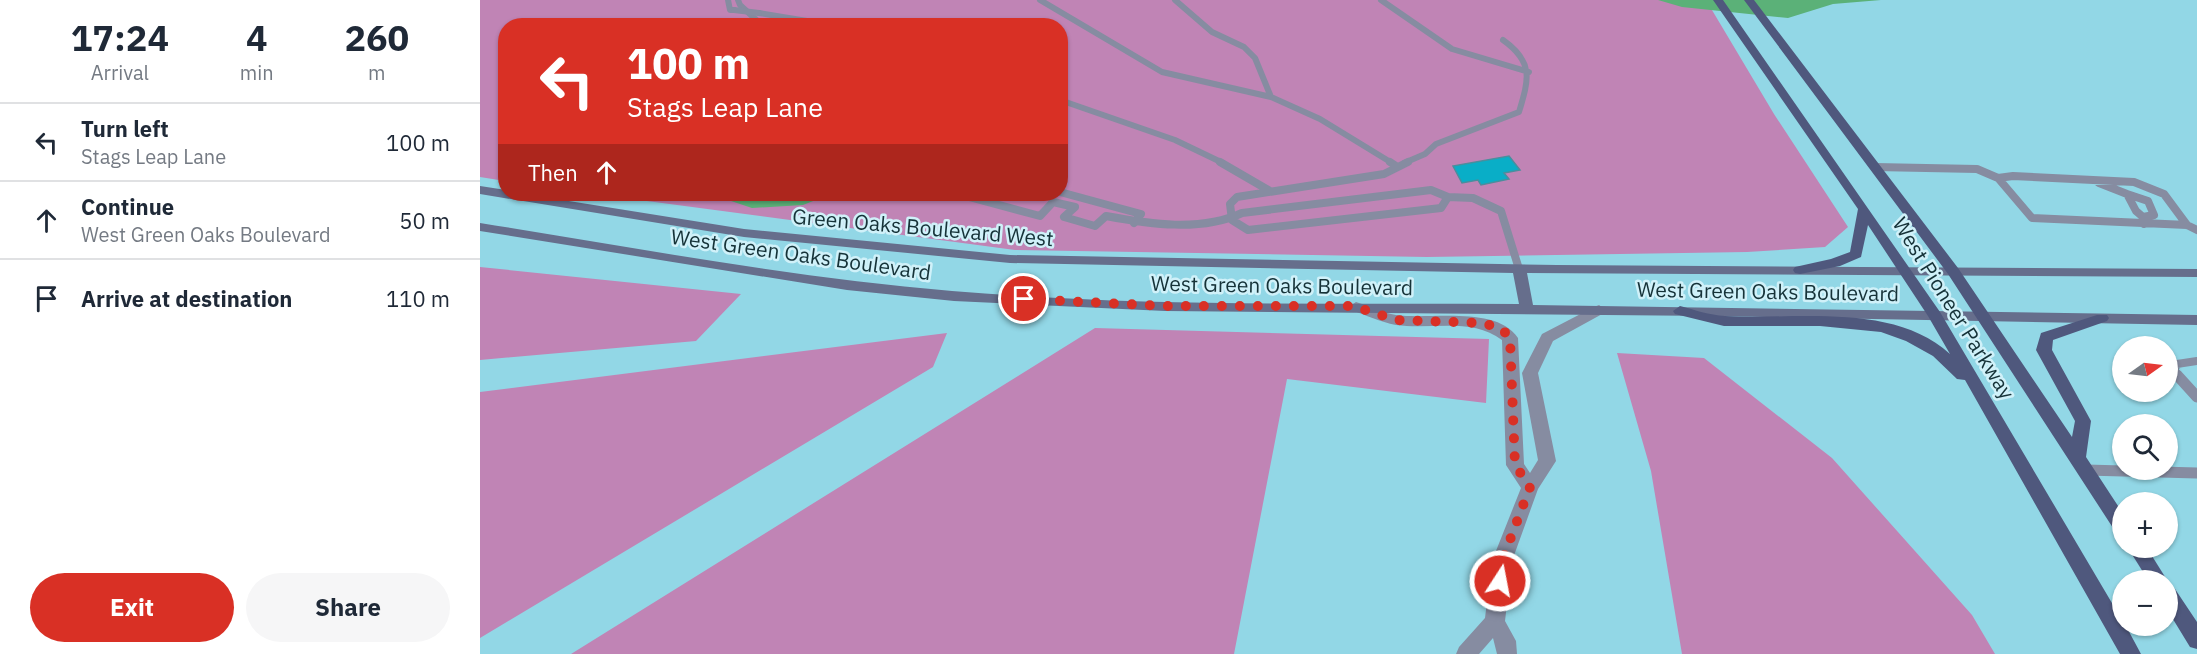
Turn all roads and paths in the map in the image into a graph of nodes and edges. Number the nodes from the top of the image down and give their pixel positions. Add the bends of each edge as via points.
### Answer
1 (728, 0) edge
2 (738, 0) edge
3 (1040, 0) edge
4 (1175, 0) edge
5 (1381, 0) edge
6 (1718, 0) edge
7 (1749, 0) edge
8 (755, 18) edge
9 (789, 18) edge
10 (1503, 40) dead end
11 (1529, 72) junction
12 (1271, 97) junction
13 (1068, 103) edge
14 (1396, 166) junction
15 (1875, 167) junction
16 (2013, 176) junction
17 (1998, 178) junction
18 (480, 189) edge
19 (1270, 191) junction
20 (498, 192) edge
21 (1068, 194) edge
22 (2127, 194) junction
23 (1448, 197) junction
24 (554, 201) edge
25 (984, 201) edge
26 (1864, 209) junction
27 (1232, 220) junction
28 (2144, 221) junction
29 (1134, 223) junction
30 (2187, 225) junction
31 (480, 227) edge
32 (2197, 230) edge
33 (1151, 262) joint
34 (1519, 269) junction
35 (1800, 270) junction
36 (1905, 271) junction
37 (1953, 271) junction
38 (2197, 273) edge
39 (1353, 306) junction
40 (1527, 309) junction
41 (1599, 310) junction
42 (1680, 311) junction
43 (1935, 315) junction
44 (1984, 315) junction
45 (2102, 318) junction
46 (2197, 320) edge
47 (2197, 361) edge
48 (2197, 397) edge
49 (1984, 399) junction
50 (1512, 400) junction
51 (1536, 402) junction
52 (2082, 464) junction
53 (2197, 473) edge
54 (1530, 487) junction
55 (2112, 510) edge
56 (2178, 611) edge
57 (1495, 622) junction
58 (2197, 640) edge
59 (1466, 654) edge
60 (1507, 654) edge
61 (2131, 654) edge

1 - 9 lane, bridge via 730,10
2 - 8 lane
3 - 12 lane via 1162,72
4 - 12 lane via 1212,32 1244,47 1255,58
5 - 11 lane via 1452,50
6 - 26 main road, West Pioneer Parkway
7 - 15 main road, West Pioneer Parkway
10 - 11 lane via 1521,54
11 - 14 lane via 1519,112 1436,144 1428,154
12 - 14 lane via 1340,129
13 - 19 lane via 1175,140
14 - 19 lane via 1384,174
15 - 17 lane via 1977,169
15 - 37 main road, West Pioneer Parkway
16 - 17 lane
16 - 22 lane via 2030,181 2096,182
16 - 30 lane via 2134,182 2164,194
17 - 28 lane via 2032,218
18 - 20 main road, Green Oaks Boulevard West
19 - 27 lane via 1237,197 1230,204
21 - 29 lane via 1141,214
22 - 28 lane
22 - 28 lane via 2148,201 2154,215
23 - 27 lane via 1431,190 1242,213
23 - 27 lane via 1441,208 1248,230
23 - 34 lane via 1473,198 1501,211
24 - 33 main road, Green Oaks Boulevard West via 744,232 999,258
25 - 29 lane via 1040,216 1053,202 1075,207 1064,217 1095,226 1106,216
26 - 35 main road via 1856,254
26 - 36 main road, West Pioneer Parkway
27 - 29 lane
28 - 30 lane
30 - 32 lane
31 - 39 main road, West Green Oaks Boulevard via 847,285 954,296 1165,306
33 - 34 main road, West Green Oaks Boulevard
34 - 35 main road, West Green Oaks Boulevard
34 - 40 main road
35 - 36 main road, West Green Oaks Boulevard
36 - 37 main road, West Green Oaks Boulevard
36 - 43 main road, West Pioneer Parkway
37 - 38 main road, West Green Oaks Boulevard
37 - 44 main road, West Pioneer Parkway
39 - 40 main road, West Green Oaks Boulevard
39 - 50 street via 1396,320 1482,323 1501,328 1510,338
40 - 41 main road, West Green Oaks Boulevard
41 - 42 main road, West Green Oaks Boulevard
41 - 51 street via 1547,338 1530,373
42 - 43 main road, West Green Oaks Boulevard
42 - 49 main road via 1722,321 1860,323 1894,329 1931,345 1954,364
43 - 44 main road, West Green Oaks Boulevard
43 - 49 main road, West Pioneer Parkway
44 - 45 main road, West Green Oaks Boulevard
44 - 52 main road, West Pioneer Parkway
45 - 46 main road, West Green Oaks Boulevard
45 - 52 main road via 2046,337 2044,350 2084,420
47 - 48 lane via 2177,364 2174,371
49 - 61 main road, West Pioneer Parkway
50 - 51 street
50 - 54 street via 1515,465
51 - 54 street via 1547,461
52 - 53 lane
52 - 55 main road, West Pioneer Parkway
54 - 57 street via 1502,561
56 - 58 main road
57 - 59 street
57 - 60 street via 1506,641

